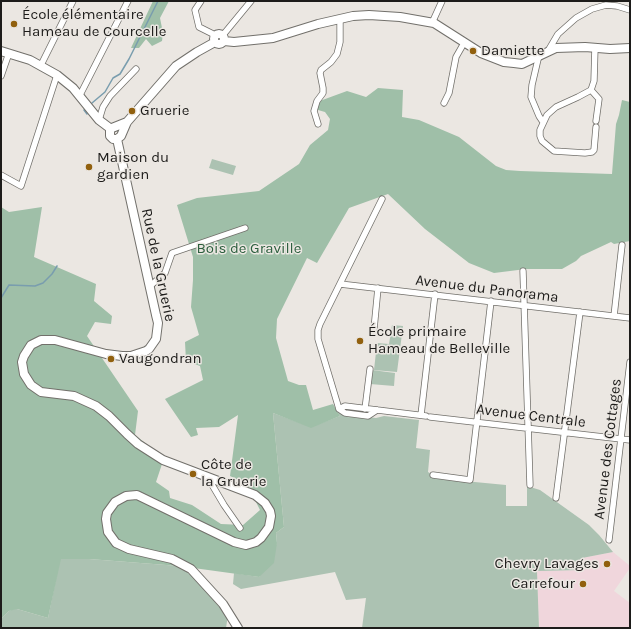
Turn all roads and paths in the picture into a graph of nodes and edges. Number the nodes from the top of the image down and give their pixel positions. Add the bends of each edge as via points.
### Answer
1 (73, 1) edge
2 (128, 1) edge
3 (201, 1) edge
4 (251, 1) edge
5 (442, 1) edge
6 (630, 10) edge
7 (340, 19) junction
8 (432, 23) junction
9 (219, 38) junction
10 (464, 43) junction
11 (595, 47) junction
12 (630, 48) edge
13 (548, 51) junction
14 (5, 52) edge
15 (539, 55) junction
16 (41, 65) junction
17 (136, 69) dead end
18 (57, 75) junction
19 (1, 76) edge
20 (590, 90) junction
21 (80, 96) junction
22 (444, 103) dead end
23 (99, 120) junction
24 (127, 122) junction
25 (544, 122) junction
26 (318, 124) dead end
27 (113, 128) junction
28 (119, 137) junction
29 (1, 175) edge
30 (382, 199) dead end
31 (244, 228) dead end
32 (622, 245) dead end
33 (523, 271) dead end
34 (340, 284) junction
35 (150, 287) junction
36 (378, 288) junction
37 (435, 294) junction
38 (491, 301) junction
39 (524, 306) junction
40 (580, 312) junction
41 (614, 316) junction
42 (630, 318) edge
43 (374, 329) dead end
44 (630, 362) edge
45 (370, 369) dead end
46 (339, 409) junction
47 (365, 409) junction
48 (377, 410) junction
49 (425, 416) junction
50 (476, 422) junction
51 (528, 428) junction
52 (565, 432) junction
53 (621, 439) junction
54 (630, 440) edge
55 (433, 475) dead end
56 (208, 478) junction
57 (530, 485) dead end
58 (556, 498) dead end
59 (240, 528) dead end
60 (609, 540) dead end
61 (238, 628) edge

1 - 16 street
2 - 21 street
3 - 9 street via 195,10 198,26
4 - 9 street
5 - 8 street
6 - 13 street via 606,5 592,9 576,18 558,34
7 - 8 street via 369,15
7 - 9 street via 273,38 234,42
7 - 26 street via 338,54 320,73 323,93 314,111
8 - 10 street
9 - 24 street via 176,66
10 - 15 street via 481,53 509,62 522,64
10 - 22 street via 456,57 449,93
11 - 12 street
11 - 13 street via 564,47
11 - 20 street via 594,81
13 - 15 street
14 - 16 street
14 - 19 street
15 - 25 street via 531,97
16 - 18 street
17 - 23 street via 110,96
18 - 21 street
18 - 29 street via 21,186
20 - 25 street via 556,107 546,115
20 - 25 street via 599,99 592,152 554,151 542,141 540,130
21 - 23 street
23 - 27 street
24 - 27 street
24 - 28 street
27 - 28 street via 120,129
28 - 35 street, Rue de la Gruerie
30 - 34 street
31 - 35 street via 172,253 164,273
32 - 41 street
33 - 39 street
34 - 36 street, Avenue du Panorama
34 - 46 street via 318,330 318,339
35 - 56 street, Rue de la Gruerie via 158,323 156,339 149,349 131,356 114,356 65,342 41,340 32,345 24,356 24,374 31,385 41,392 74,396 89,402 104,411 127,434 153,454
36 - 37 street, Avenue du Panorama
36 - 43 street
37 - 38 street, Avenue du Panorama
37 - 49 street
38 - 39 street, Avenue du Panorama
38 - 50 street
39 - 40 street, Avenue du Panorama
39 - 51 street
40 - 41 street, Avenue du Panorama
40 - 52 street
41 - 42 street, Avenue du Panorama
44 - 53 street, Avenue des Cottages
45 - 47 street
46 - 47 street, Avenue Centrale via 345,406
46 - 48 street, Avenue Centrale via 345,413 368,416
47 - 48 street, Avenue Centrale
48 - 49 street, Avenue Centrale
49 - 50 street, Avenue Centrale
50 - 51 street, Avenue Centrale
50 - 55 street via 470,480
51 - 52 street, Avenue Centrale
51 - 57 street
52 - 53 street, Avenue Centrale
52 - 58 street
53 - 54 street, Avenue Centrale
53 - 60 street, Avenue des Cottages
56 - 59 street
56 - 61 street, Rue de la Gruerie via 255,495 265,502 270,511 271,521 262,538 246,545 234,542 137,495 126,496 115,502 107,513 106,525 111,537 122,547 172,559 191,570 223,604

